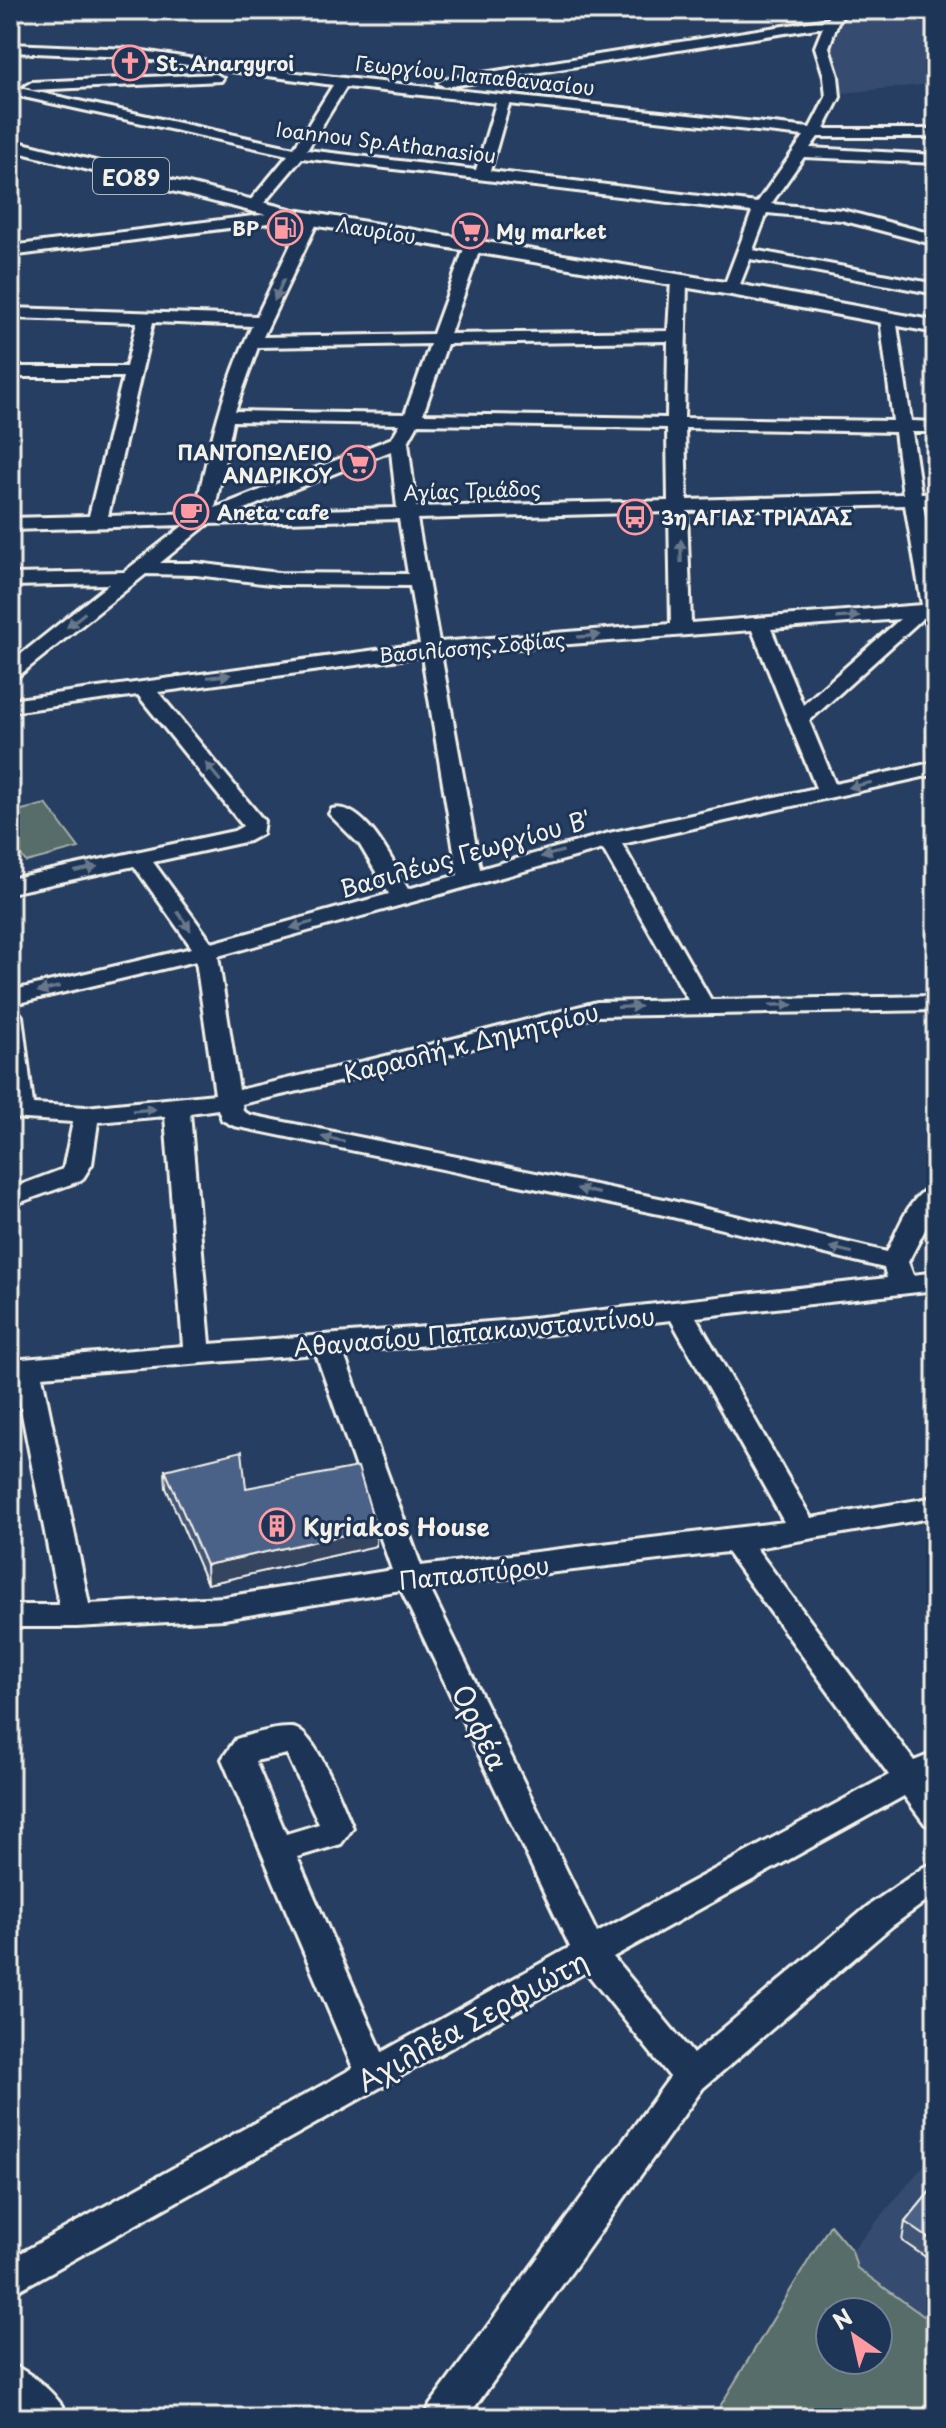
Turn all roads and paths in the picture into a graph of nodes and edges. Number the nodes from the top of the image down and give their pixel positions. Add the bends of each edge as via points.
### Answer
1 (20, 10) edge
2 (837, 16) edge
3 (10, 17) edge
4 (12, 48) edge
5 (10, 65) edge
6 (260, 73) junction
7 (342, 82) junction
8 (10, 88) edge
9 (416, 89) junction
10 (504, 98) junction
11 (813, 133) junction
12 (936, 133) edge
13 (10, 145) edge
14 (798, 152) junction
15 (298, 153) junction
16 (936, 159) edge
17 (482, 174) junction
18 (253, 207) junction
19 (761, 208) junction
20 (303, 218) junction
21 (238, 223) junction
22 (936, 240) edge
23 (473, 246) junction
24 (10, 251) edge
25 (746, 253) junction
26 (679, 281) junction
27 (731, 289) junction
28 (936, 289) edge
29 (10, 313) edge
30 (888, 318) junction
31 (146, 319) junction
32 (265, 321) junction
33 (936, 327) edge
34 (675, 336) junction
35 (438, 340) junction
36 (253, 342) junction
37 (10, 372) edge
38 (134, 372) junction
39 (225, 416) junction
40 (412, 419) junction
41 (675, 423) junction
42 (903, 427) junction
43 (936, 427) edge
44 (399, 442) junction
45 (936, 499) edge
46 (913, 500) junction
47 (680, 506) junction
48 (407, 513) junction
49 (203, 519) junction
50 (97, 521) junction
51 (10, 524) edge
52 (178, 539) junction
53 (196, 569) junction
54 (134, 573) junction
55 (10, 580) edge
56 (419, 580) junction
57 (931, 615) edge
58 (759, 623) junction
59 (681, 629) junction
60 (429, 649) junction
61 (10, 673) edge
62 (142, 686) junction
63 (10, 706) edge
64 (798, 720) junction
65 (936, 768) edge
66 (828, 792) junction
67 (340, 814) dead end
68 (609, 840) junction
69 (139, 857) junction
70 (470, 877) junction
71 (10, 886) edge
72 (402, 897) junction
73 (206, 952) junction
74 (10, 998) edge
75 (936, 1003) edge
76 (703, 1006) junction
77 (10, 1016) edge
78 (226, 1100) junction
79 (177, 1108) junction
80 (16, 1111) edge
81 (86, 1115) junction
82 (936, 1193) edge
83 (10, 1198) edge
84 (899, 1273) junction
85 (936, 1281) edge
86 (680, 1312) junction
87 (327, 1346) junction
88 (197, 1354) junction
89 (18, 1368) edge
90 (936, 1507) edge
91 (804, 1531) junction
92 (735, 1541) junction
93 (410, 1578) junction
94 (10, 1616) edge
95 (76, 1616) junction
96 (922, 1771) edge
97 (936, 1815) edge
98 (278, 1849) dead end
99 (936, 1876) edge
100 (590, 1953) junction
101 (374, 2075) junction
102 (691, 2077) junction
103 (10, 2278) edge
104 (10, 2382) edge
105 (50, 2418) edge
106 (444, 2418) edge

1 - 3 street
2 - 9 street via 700,44
2 - 11 street via 822,47 833,97
4 - 5 street
4 - 6 street, Γεωργίου Παπαθανασίου via 118,52
6 - 7 street, Γεωργίου Παπαθανασίου
6 - 8 street
7 - 9 street, Γεωργίου Παπαθανασίου
7 - 15 street
8 - 15 street, Ioannou Sp.Athanasiou
9 - 10 street, Γεωργίου Παπαθανασίου
10 - 11 street, Γεωργίου Παπαθανασίου
10 - 17 street
11 - 12 street, Γεωργίου Παπαθανασίου
11 - 14 street
13 - 18 main road, Λαυρίου / ΕΟ89
14 - 16 street
14 - 19 street
15 - 17 street, Ioannou Sp.Athanasiou
15 - 18 street
17 - 19 street, Ioannou Sp.Athanasiou
18 - 20 main road, Λαυρίου / ΕΟ89
18 - 21 main road
19 - 22 street, Ioannou Sp.Athanasiou via 842,215
19 - 25 street
20 - 21 street
20 - 23 main road, Λαυρίου / ΕΟ89
20 -> 32 street
21 - 24 street
23 - 26 main road, Λαυρίου / ΕΟ89
23 - 35 street
25 - 27 street
25 - 28 street
26 - 27 main road, Λαυρίου / ΕΟ89
26 - 34 street
27 - 30 main road, Λαυρίου / ΕΟ89
29 - 31 street
30 - 33 main road, Λαυρίου / ΕΟ89
30 - 42 street
31 - 32 street
31 - 38 street
32 - 36 street
34 - 35 street
34 - 41 street
35 - 36 street
35 - 40 street
36 - 39 street
37 - 38 street
38 - 50 street
39 - 40 street
39 - 49 street
40 - 41 street
40 - 44 street
41 - 42 street
41 - 47 street
42 - 43 street
42 - 46 street
44 - 48 street
44 - 49 street
45 - 46 street, Αγίας Τριάδος
46 - 47 street, Αγίας Τριάδος
46 - 57 street
47 - 48 street, Αγίας Τριάδος
59 -> 47 street
48 - 49 street, Αγίας Τριάδος
48 - 56 street
49 - 50 street, Αγίας Τριάδος
49 - 52 street
50 - 51 street, Αγίας Τριάδος
52 - 53 street
52 - 54 street
53 - 54 street
53 - 56 street via 279,579
54 - 55 street
54 -> 61 street
56 - 60 street
58 -> 57 street, Βασιλίσσης Σοφίας
57 - 64 street
58 - 59 street, Βασιλίσσης Σοφίας
58 - 64 street
60 -> 59 street, Βασιλίσσης Σοφίας
62 -> 60 street, Βασιλίσσης Σοφίας
60 - 70 street
62 - 63 street, Βασιλίσσης Σοφίας
69 -> 62 street via 250,833 255,825
64 - 66 street
65 -> 66 street, Βασιλέως Γεωργίου Β'
66 - 68 street, Βασιλέως Γεωργίου Β'
67 - 72 street via 364,833
68 -> 70 street, Βασιλέως Γεωργίου Β'
68 - 76 street
71 -> 69 street
69 -> 73 street
70 - 72 street, Βασιλέως Γεωργίου Β'
72 -> 73 street, Βασιλέως Γεωργίου Β'
73 -> 74 street, Βασιλέως Γεωργίου Β'
73 - 78 street
76 -> 75 street, Καραολή κ Δημητρίου
78 -> 76 street, Καραολή κ Δημητρίου via 597,1009
77 - 80 street
78 - 79 street, Καραολή κ Δημητρίου
84 -> 78 street via 664,1207 243,1121 231,1115
81 -> 79 street, Καραολή κ Δημητρίου
79 - 88 street
80 - 81 street, Καραολή κ Δημητρίου
81 - 83 street via 77,1169 64,1179
82 - 84 street via 922,1209
84 - 85 street, Αθανασίου Παπακωνσταντίνου
84 - 86 street, Αθανασίου Παπακωνσταντίνου
86 - 87 street, Αθανασίου Παπακωνσταντίνου
86 - 91 street
87 - 88 street, Αθανασίου Παπακωνσταντίνου
87 - 93 street, Ορφέα
88 - 89 street, Αθανασίου Παπακωνσταντίνου
89 - 95 street via 52,1484
90 - 91 street, Παπασπύρου
91 - 92 street, Παπασπύρου
92 - 93 street, Παπασπύρου
92 - 96 street
93 - 95 street, Παπασπύρου via 224,1608
93 - 100 street, Ορφέα
94 - 95 street, Παπασπύρου
96 - 97 street
96 - 100 street, Αχιλλέα Σερφιώτη
98 - 101 street
99 - 102 street via 880,1916
100 - 101 street, Αχιλλέα Σερφιώτη
100 - 102 street, Ορφέα
101 - 103 street, Αχιλλέα Σερφιώτη
102 - 106 street
104 - 105 street

